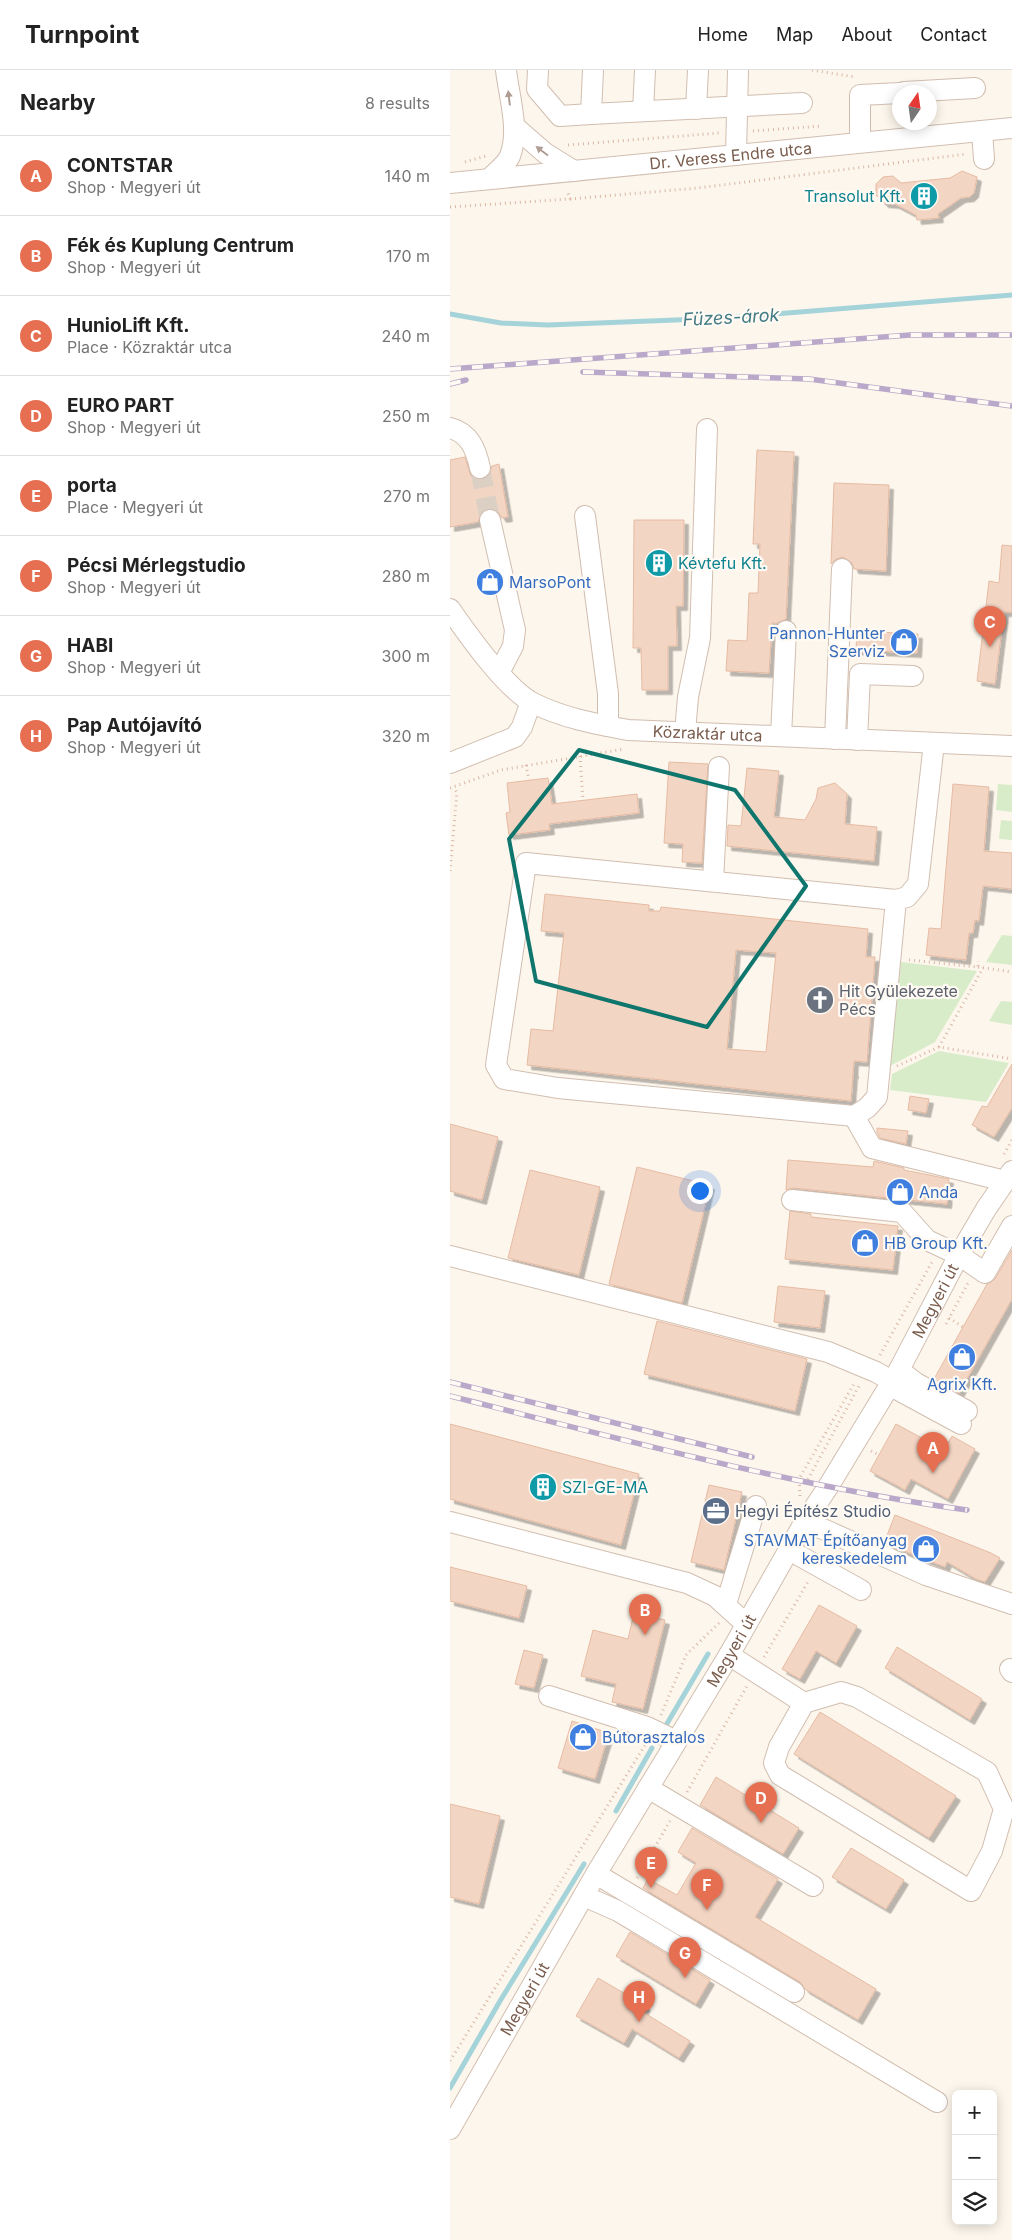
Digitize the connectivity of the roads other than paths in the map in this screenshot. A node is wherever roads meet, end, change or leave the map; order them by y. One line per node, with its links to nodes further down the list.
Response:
1 (506, 70): 15 (street, one-way to 1)
2 (538, 70): 14 (street)
3 (592, 70): 14 (street)
4 (645, 70): 13 (street)
5 (698, 70): 12 (street)
6 (738, 70): 11 (street)
7 (975, 88): 8 (street)
8 (937, 90)
9 (892, 93): 18 (street)
10 (802, 103): 11 (street)
11 (737, 106): 12 (street); 19 (street)
12 (696, 108): 13 (street)
13 (643, 111): 14 (street)
14 (591, 114)
15 (514, 126): 21 (street, one-way to 15); 22 (street)
16 (1012, 128): 17 (street, Dr. Veress Endre utca)
17 (982, 131): 18 (street, Dr. Veress Endre utca); 20 (street)
18 (860, 142): 19 (street, Dr. Veress Endre utca)
19 (736, 155): 21 (street, Dr. Veress Endre utca)
20 (984, 156)
21 (574, 171): 22 (street, Dr. Veress Endre utca)
22 (489, 179): 23 (street, Dr. Veress Endre utca)
23 (450, 183)
24 (450, 428): 26 (street)
25 (706, 429): 36 (street)
26 (480, 468)
27 (585, 516): 35 (street)
28 (490, 520): 32 (street)
29 (842, 569): 38 (street)
30 (450, 608): 32 (street, Közraktár utca)
31 (786, 631): 37 (street)
32 (499, 673): 34 (street, Közraktár utca)
33 (913, 676): 39 (street)
34 (532, 702): 35 (street, Közraktár utca); 42 (street)
35 (608, 726): 36 (street, Közraktár utca)
36 (685, 732): 37 (street, Közraktár utca)
37 (781, 736): 38 (street, Közraktár utca)
38 (835, 740): 39 (street, Közraktár utca)
39 (857, 740): 40 (street, Közraktár utca)
40 (934, 743): 41 (street, Közraktár utca); 45 (street)
41 (1012, 746)
42 (450, 763)
43 (719, 767): 44 (street)
44 (713, 881): 45 (street); 46 (street)
45 (896, 900): 46 (street)
46 (854, 1116): 47 (street)
47 (1006, 1170): 50 (street, Megyeri út)
48 (792, 1200): 50 (street)
49 (1012, 1226): 50 (street)
50 (959, 1254): 52 (street, Megyeri út)
51 (450, 1256): 52 (street)
52 (893, 1379): 53 (street); 56 (street, Megyeri út)
53 (964, 1417)
54 (756, 1506): 60 (street)
55 (450, 1522): 60 (street)
56 (804, 1522): 57 (street, Megyeri út); 59 (street)
57 (789, 1550): 58 (street); 61 (street, Megyeri út)
58 (860, 1590)
59 (1012, 1604)
60 (728, 1607): 61 (street)
61 (746, 1624): 62 (street, Megyeri út)
62 (729, 1655): 64 (street); 65 (street, Megyeri út)
63 (549, 1696): 65 (street)
64 (804, 1703): 64 (street)
65 (676, 1741): 66 (street, Megyeri út)
66 (648, 1788): 67 (street, Megyeri út); 68 (street)
67 (596, 1874): 69 (street, Megyeri út); 70 (street)
68 (813, 1886)
69 (584, 1896): 71 (street); 72 (street, Megyeri út)
70 (794, 1992)
71 (937, 2102)
72 (450, 2129)

